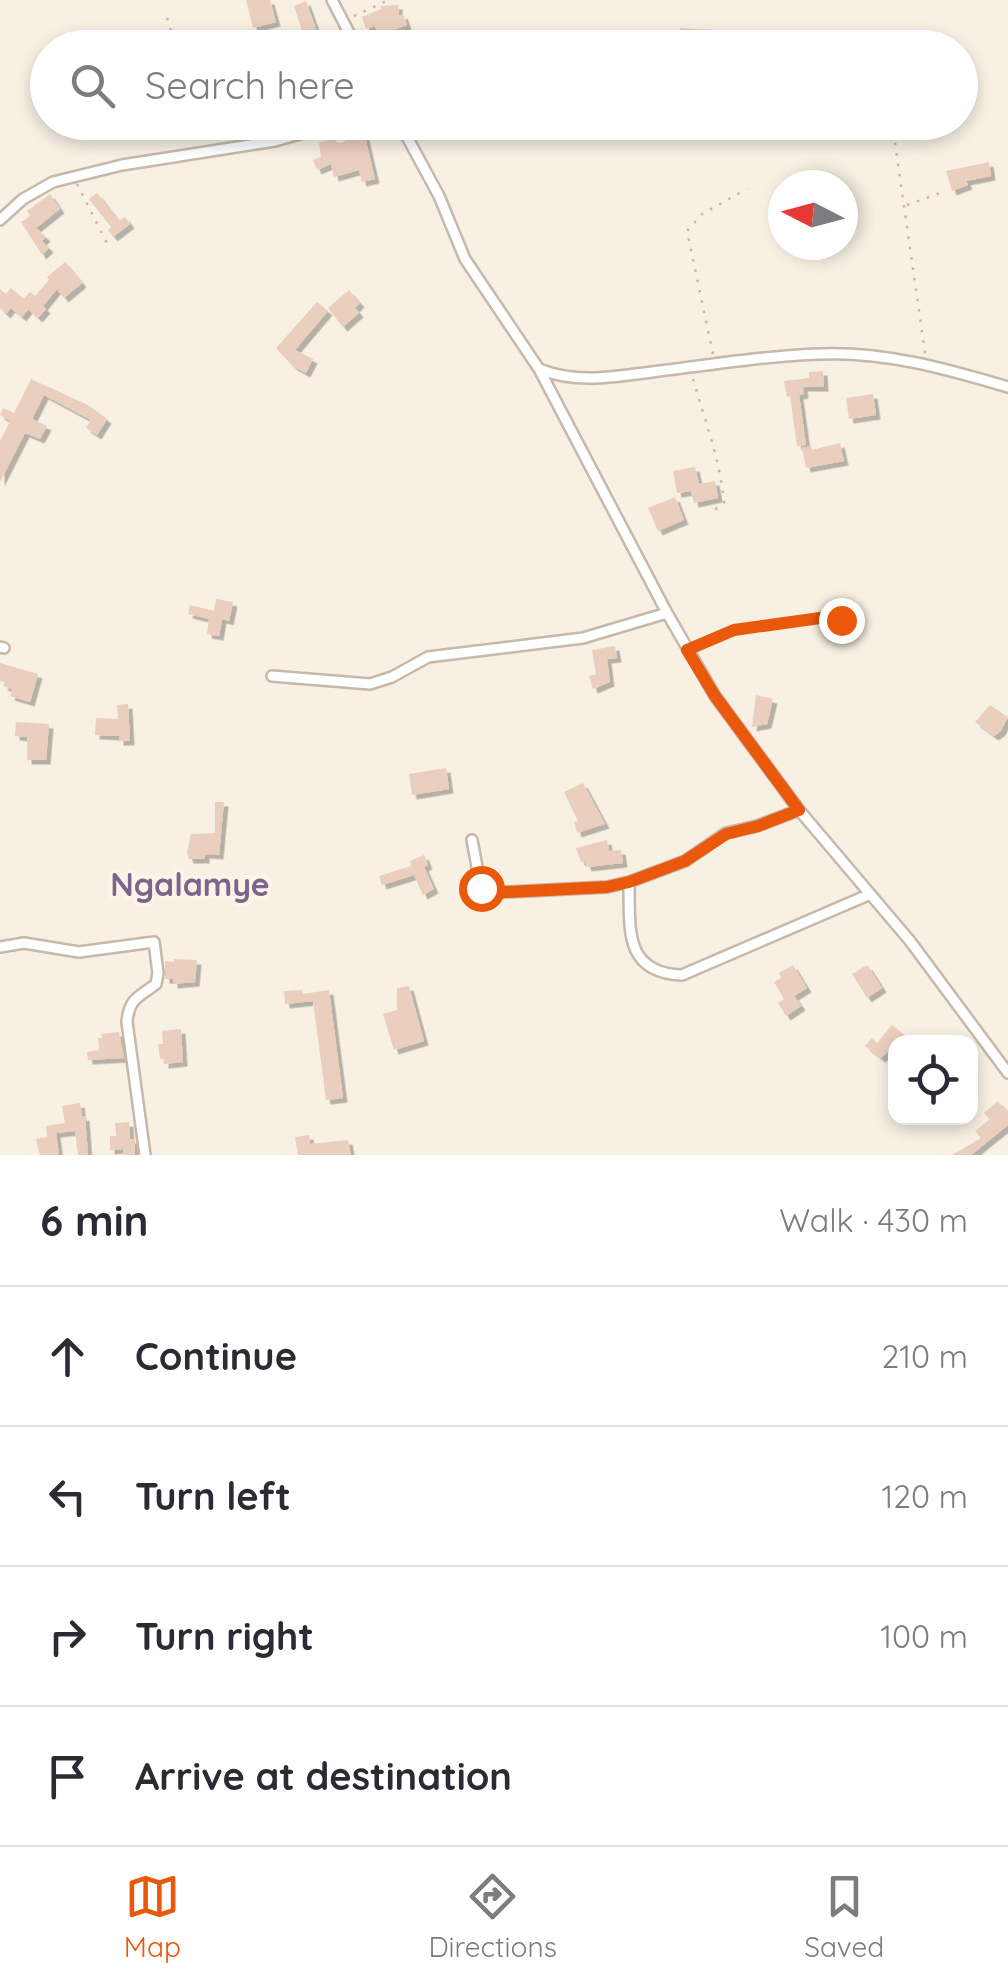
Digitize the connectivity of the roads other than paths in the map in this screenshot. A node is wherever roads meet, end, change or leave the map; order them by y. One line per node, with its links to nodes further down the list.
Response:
1 (332, 0): 2 (street)
2 (349, 30)
3 (276, 140): 5 (street)
4 (409, 140): 6 (street)
5 (0, 220)
6 (539, 369): 7 (street); 8 (street)
7 (1008, 386)
8 (667, 613): 9 (street); 10 (street)
9 (272, 676)
10 (799, 810): 12 (street); 13 (street)
11 (472, 840): 12 (street)
12 (629, 882): 13 (street)
13 (868, 894): 15 (street)
14 (0, 947): 16 (street)
15 (1008, 1073)
16 (145, 1155)

